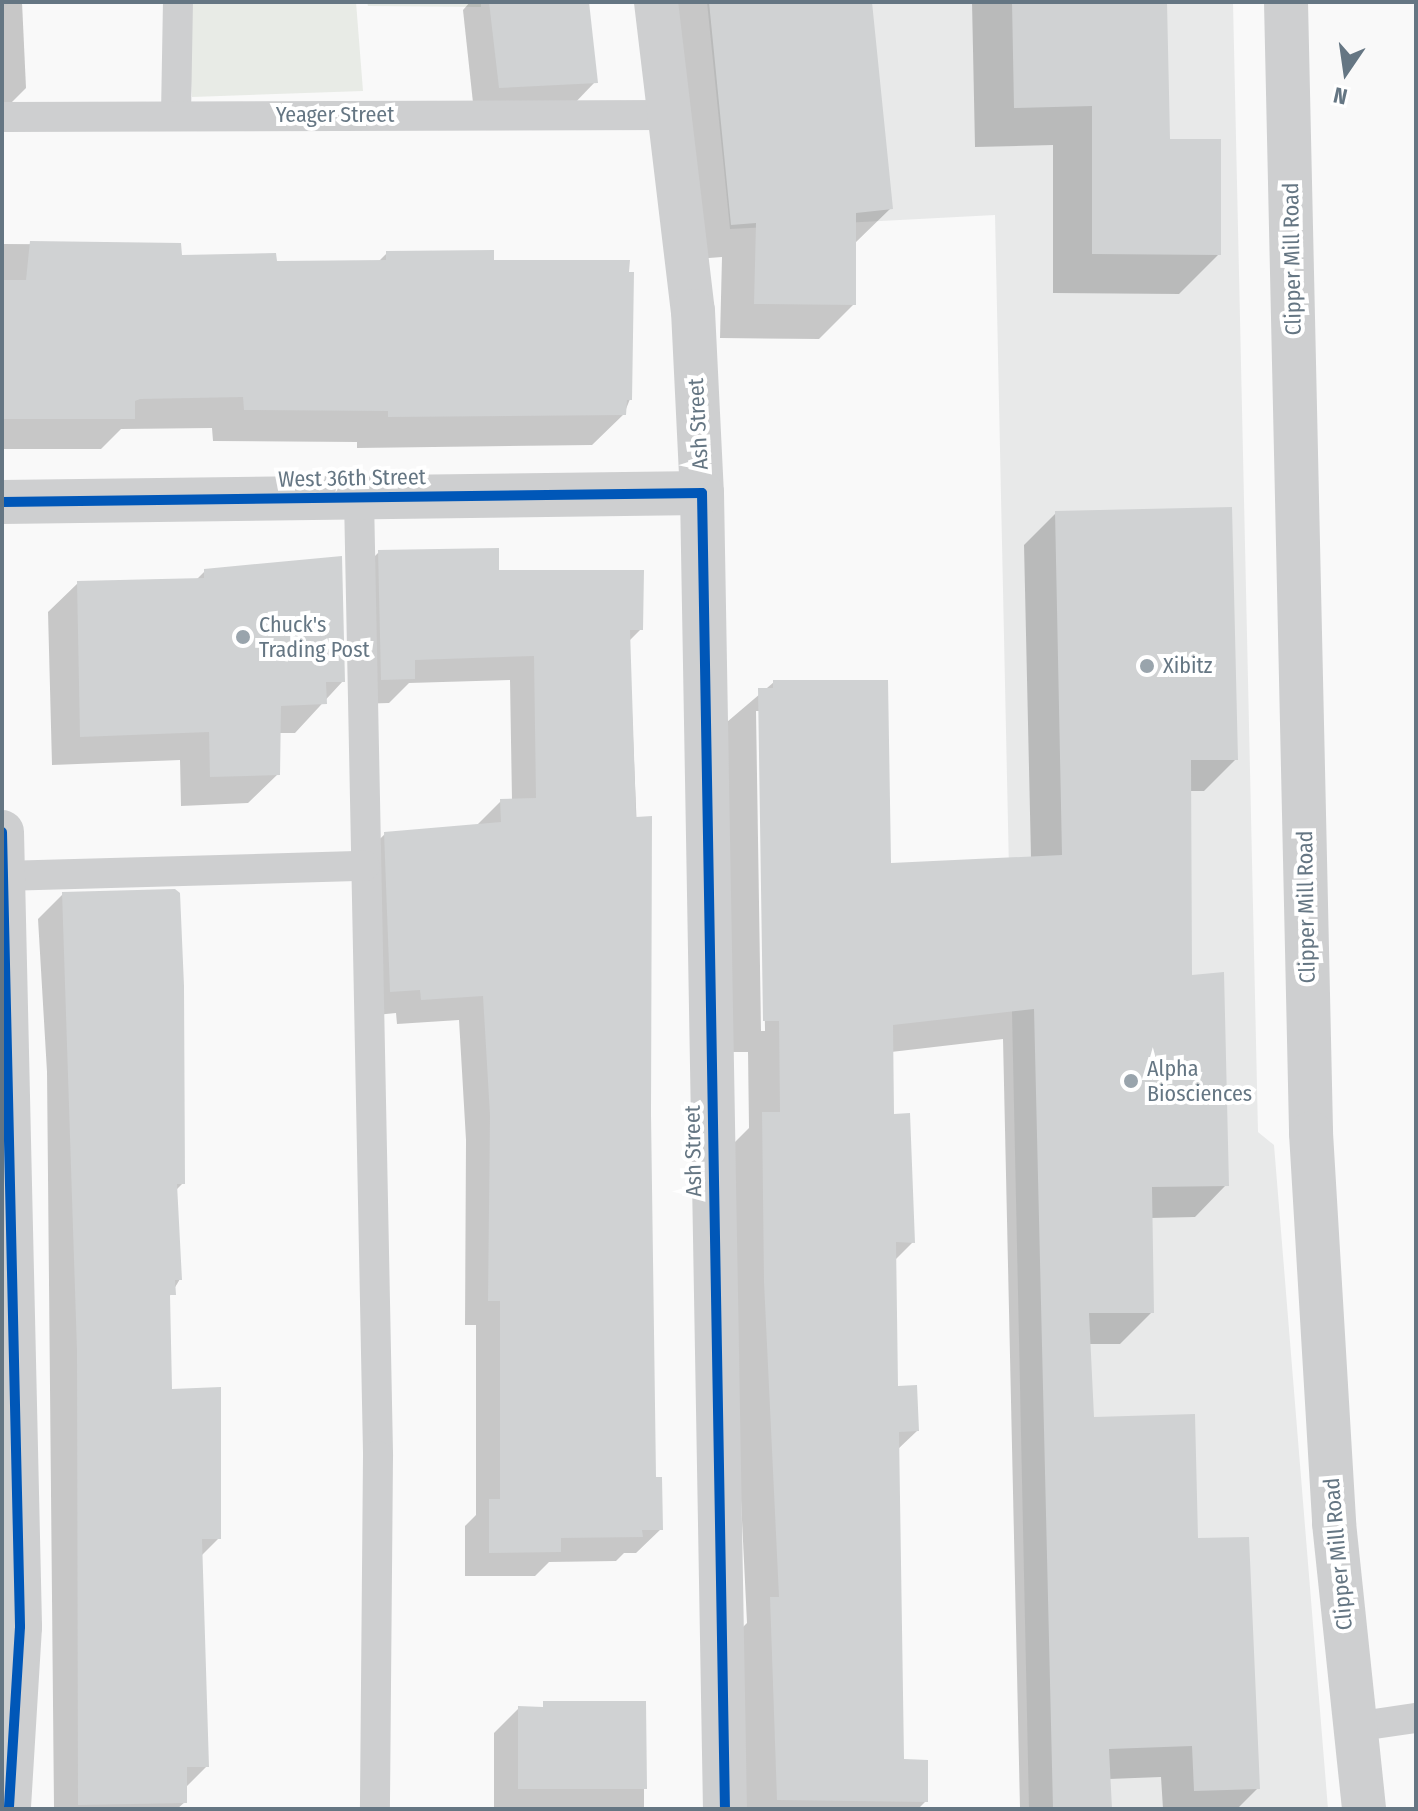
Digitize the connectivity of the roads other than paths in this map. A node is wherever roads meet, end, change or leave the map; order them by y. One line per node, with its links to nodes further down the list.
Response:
1 (178, 2): 4 (lane)
2 (656, 2): 5 (street, Ash Street)
3 (1286, 2): 15 (street, Clipper Mill Road)
4 (176, 115): 5 (lane, Yeager Street); 6 (lane, Yeager Street)
5 (667, 115): 7 (street, Ash Street)
6 (2, 117)
7 (702, 493): 8 (street, West 36th Street); 19 (street, Ash Street)
8 (359, 498): 9 (street, West 36th Street); 11 (lane)
9 (2, 502)
10 (2, 832): 12 (street)
11 (365, 866): 12 (lane); 18 (lane)
12 (2, 876): 13 (street)
13 (10, 1483): 16 (street)
14 (1416, 1718): 15 (lane)
15 (1354, 1727): 20 (street, Clipper Mill Road)
16 (7, 1745): 17 (street)
17 (9, 1809)
18 (375, 1809)
19 (725, 1809)
20 (1364, 1809)

